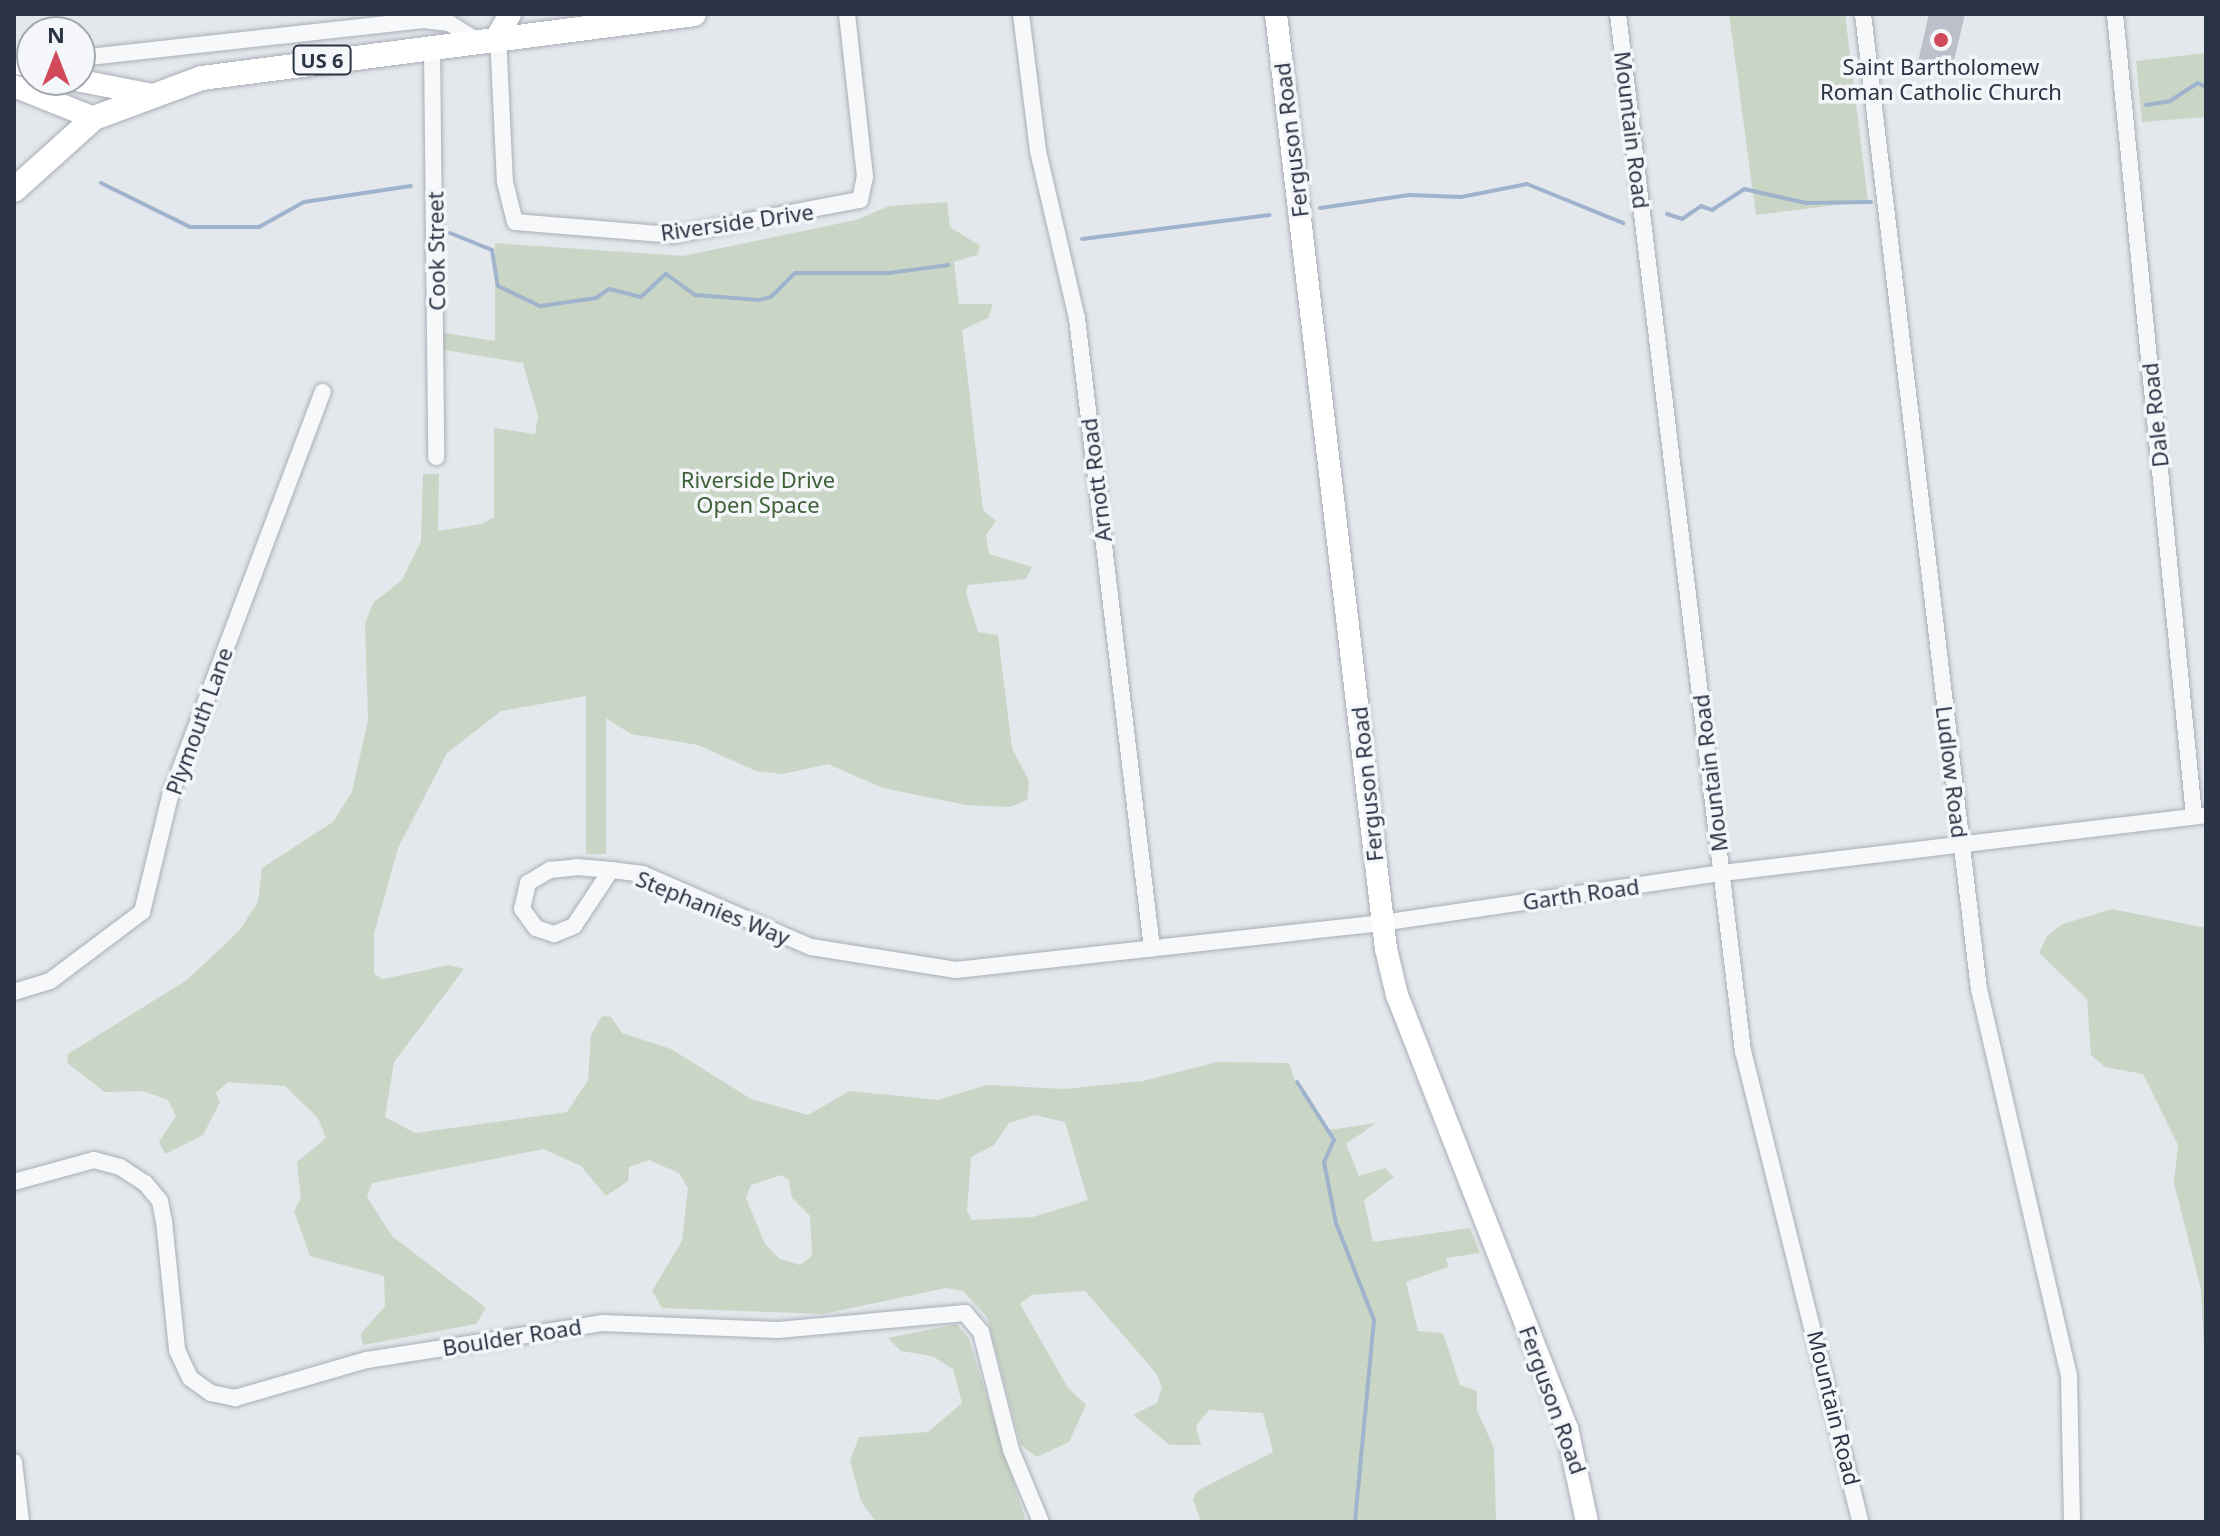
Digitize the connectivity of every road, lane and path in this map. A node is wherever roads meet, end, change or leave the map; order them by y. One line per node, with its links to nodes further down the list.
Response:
1 (694, 14): 8 (main road, US 6)
2 (847, 14): 8 (street, Riverside Drive)
3 (1021, 14): 23 (street, Arnott Road)
4 (1276, 14): 22 (street, Ferguson Road)
5 (1618, 14): 21 (street, Mountain Road)
6 (1863, 14): 19 (street, Ludlow Road)
7 (2115, 14): 18 (street, Dale Road)
8 (494, 29): 9 (main road, US 6); 10 (street)
9 (432, 46): 13 (main road, US 6); 17 (street, Cook Street)
10 (96, 56)
11 (96, 84): 13 (street)
12 (14, 86): 14 (street)
13 (148, 94): 14 (main road, US 6)
14 (94, 118): 15 (main road, US 6)
15 (14, 190)
16 (323, 392): 25 (street, Plymouth Lane)
17 (436, 457)
18 (2200, 816): 19 (street, Garth Road)
19 (1961, 845): 21 (street, Garth Road); 32 (street, Ludlow Road)
20 (611, 870): 20 (street, Stephanies Way); 24 (street, Stephanies Way)
21 (1722, 873): 22 (street, Garth Road); 31 (street, Mountain Road)
22 (1382, 923): 23 (street, Garth Road); 30 (street, Ferguson Road)
23 (1152, 949): 24 (street, Garth Road)
24 (956, 970)
25 (14, 992)
26 (14, 1182): 29 (street, Boulder Road)
27 (14, 1462): 28 (street)
28 (21, 1522)
29 (1041, 1522)
30 (1587, 1522)
31 (1860, 1522)
32 (2072, 1522)

